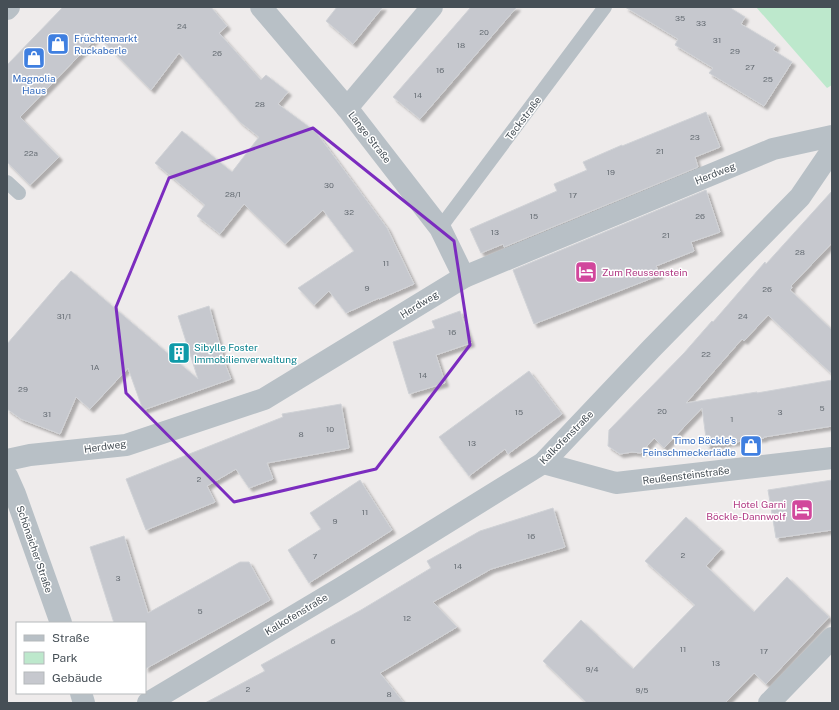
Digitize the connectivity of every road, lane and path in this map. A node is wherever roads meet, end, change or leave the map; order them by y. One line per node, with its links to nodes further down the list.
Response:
1 (261, 7): 4 (street, Lange Straße)
2 (432, 7): 4 (street)
3 (605, 7): 9 (lane, Teckstraße)
4 (347, 108): 9 (street, Lange Straße)
5 (832, 136): 10 (street, Herdweg)
6 (832, 150): 13 (street, Kalkofenstraße)
7 (7, 182): 8 (lane)
8 (20, 194)
9 (440, 228): 10 (street, Lange Straße)
10 (464, 277): 12 (street, Herdweg)
11 (832, 458): 13 (street, Reußensteinstraße)
12 (7, 460)
13 (543, 463): 17 (street, Kalkofenstraße)
14 (7, 476): 15 (street, Schönaicher Straße)
15 (61, 622)
16 (832, 638): 20 (street)
17 (196, 674): 18 (street, Kalkofenstraße); 19 (street, Kalkofenstraße)
18 (146, 690)
19 (148, 703)
20 (769, 703)

